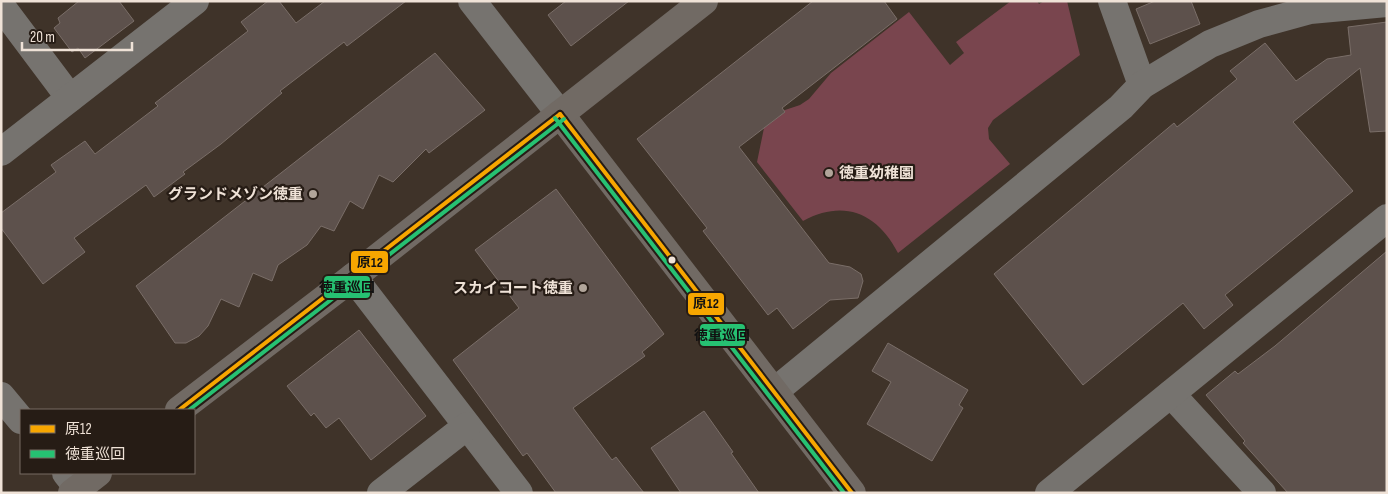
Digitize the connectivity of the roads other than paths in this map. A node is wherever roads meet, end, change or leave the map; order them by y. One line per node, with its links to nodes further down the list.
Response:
1 (195, 1): 8 (street)
2 (472, 1): 9 (street)
3 (704, 1): 9 (street)
4 (1112, 1): 7 (street)
5 (1387, 3): 7 (street)
6 (1, 6): 8 (street)
7 (1142, 85): 13 (street)
8 (70, 98): 10 (street)
9 (560, 114): 12 (street); 13 (street)
10 (1, 152)
11 (1387, 218): 14 (street)
12 (353, 278): 16 (street); 18 (street)
13 (775, 391): 21 (street)
14 (1171, 394): 22 (street); 23 (street)
15 (1, 396): 17 (street)
16 (181, 409)
17 (20, 419)
18 (467, 426): 19 (street); 20 (street)
19 (381, 493)
20 (519, 493)
21 (852, 493)
22 (1049, 493)
23 (1262, 493)

